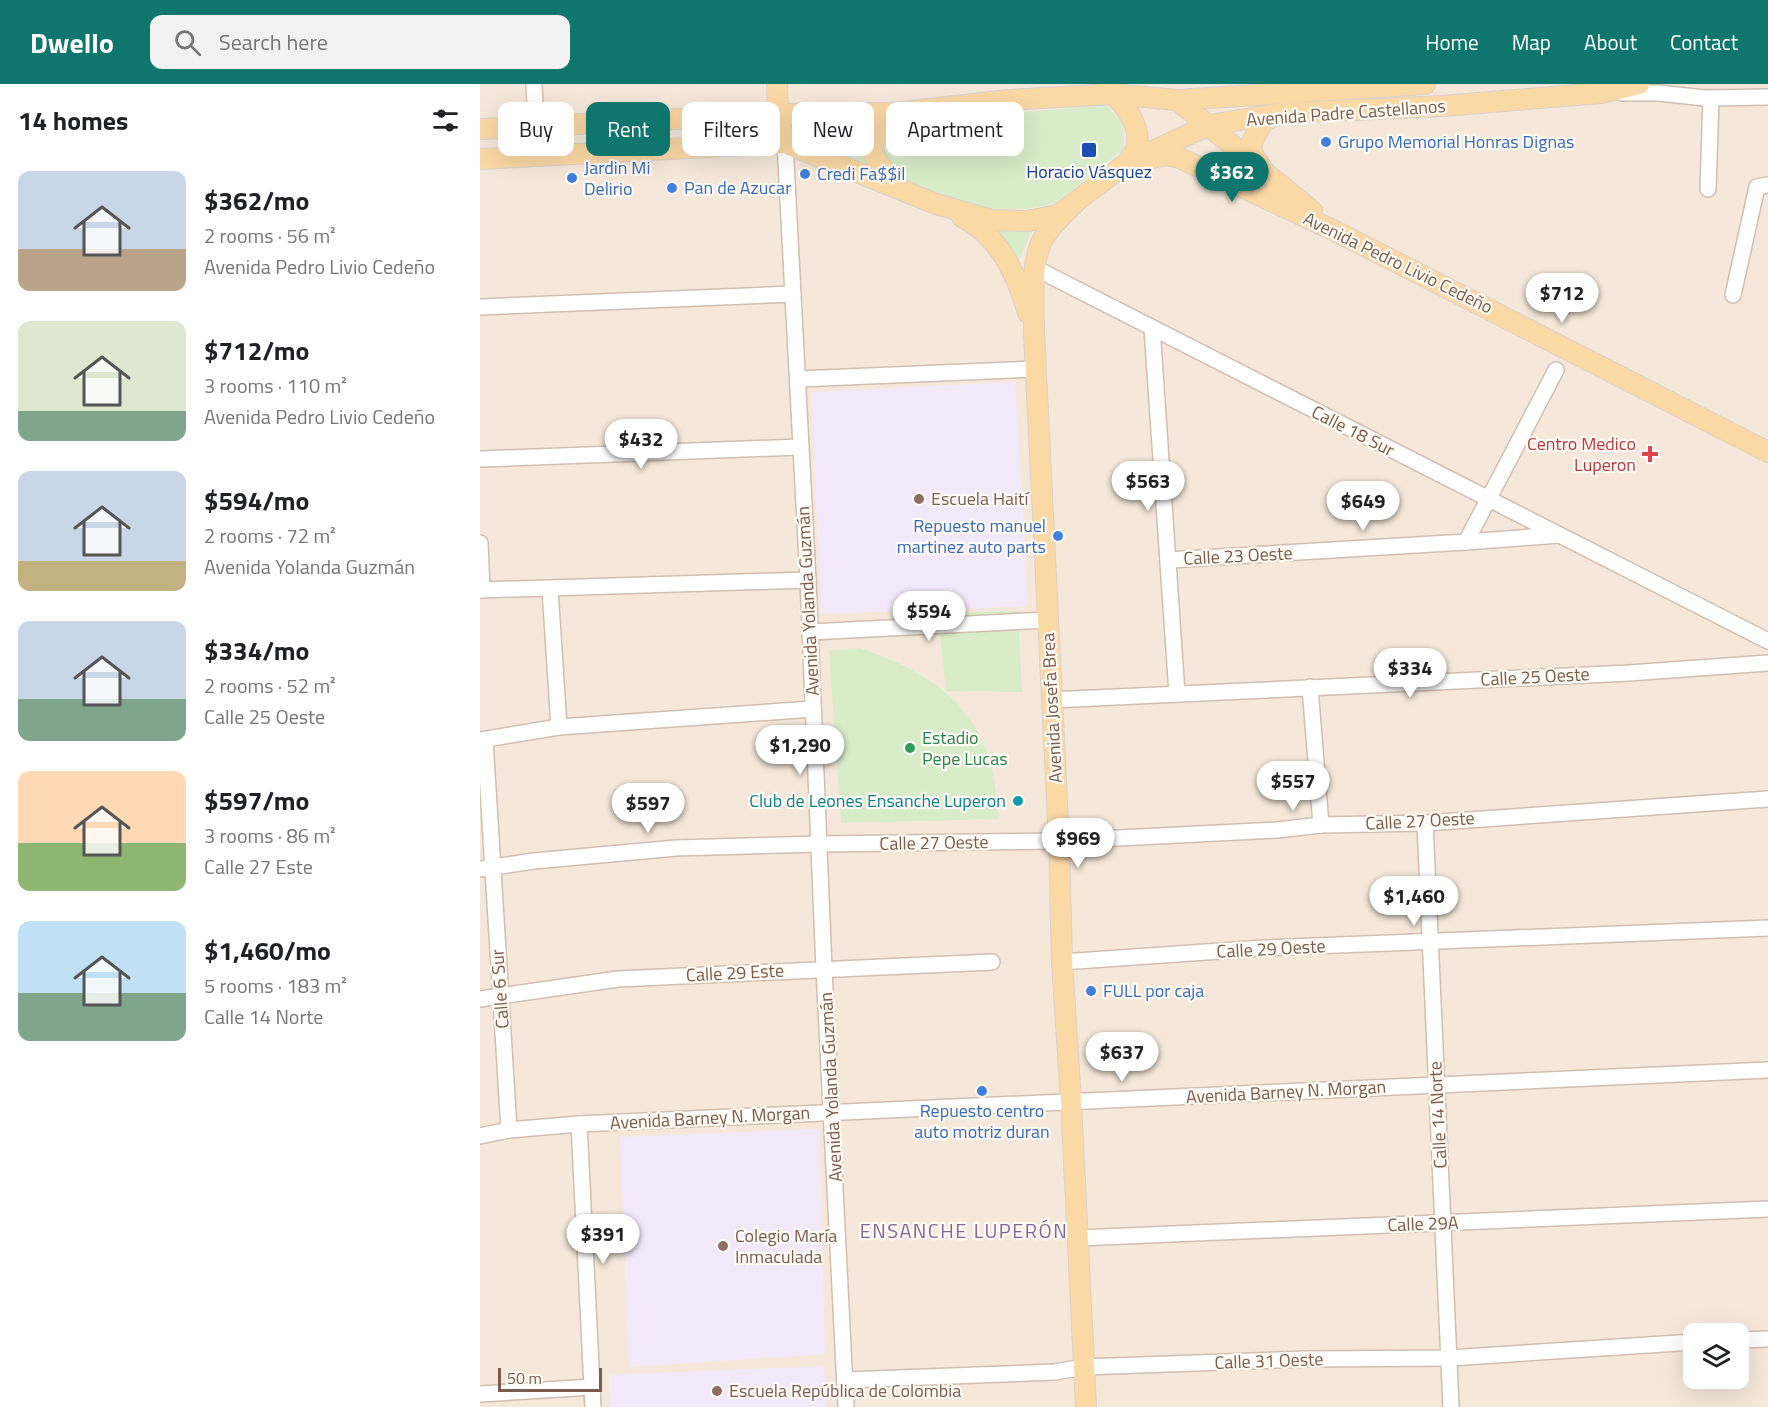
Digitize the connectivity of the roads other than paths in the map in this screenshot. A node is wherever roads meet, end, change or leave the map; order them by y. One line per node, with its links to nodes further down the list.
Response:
1 (534, 84): 11 (street)
2 (777, 84): 12 (main road, Avenida Yolanda Guzmán)
3 (1425, 84): 6 (main road, Avenida Padre Castellanos)
4 (1639, 84): 7 (main road, Avenida Padre Castellanos)
5 (1107, 89): 10 (main road, Avenida Padre Castellanos); 13 (main road, Avenida Padre Castellanos); 26 (main road)
6 (1251, 90): 10 (main road, Avenida Padre Castellanos)
7 (1601, 93): 9 (street); 15 (main road, Avenida Padre Castellanos)
8 (1768, 97): 9 (street)
9 (1711, 98): 29 (street)
10 (1177, 100): 21 (main road)
11 (535, 102)
12 (778, 102)
13 (991, 102)
14 (886, 113): 16 (main road, Avenida Padre Castellanos)
15 (1283, 113): 21 (main road, Avenida Padre Castellanos); 27 (main road)
16 (780, 114)
17 (682, 119): 19 (main road, Avenida Padre Castellanos)
18 (886, 123): 30 (main road)
19 (574, 124)
20 (780, 124): 24 (main road, Avenida Yolanda Guzmán)
21 (1209, 125): 26 (main road, Avenida Padre Castellanos); 27 (main road)
22 (498, 128): 23 (main road, Avenida Padre Castellanos)
23 (480, 129)
24 (784, 143): 25 (main road, Avenida Padre Castellanos); 30 (main road, Avenida Padre Castellanos); 35 (street, Avenida Yolanda Guzmán)
25 (480, 159)
26 (1127, 163): 31 (main road, Avenida Padre Castellanos); 33 (main road, Avenida Pedro Livio Cedeño)
27 (1264, 172): 33 (main road)
28 (1768, 185): 36 (street)
29 (1708, 189)
30 (905, 192): 32 (main road, Avenida Padre Castellanos)
31 (1076, 202): 32 (main road, Avenida Padre Castellanos); 34 (main road, Avenida Josefa Brea)
32 (936, 204): 39 (main road, Avenida Josefa Brea)
33 (1338, 232): 44 (main road, Avenida Pedro Livio Cedeño)
34 (1035, 268): 38 (street, Calle 18 Sur); 39 (main road, Avenida Josefa Brea)
35 (793, 294): 37 (street); 42 (street, Avenida Yolanda Guzmán)
36 (1733, 295)
37 (480, 307)
38 (1152, 328): 46 (street, Calle 18 Sur); 50 (street)
39 (1034, 333): 40 (main road, Avenida Josefa Brea)
40 (1036, 369): 42 (street); 54 (main road, Avenida Josefa Brea)
41 (1556, 370): 46 (street)
42 (798, 379): 43 (street, Avenida Yolanda Guzmán)
43 (800, 447): 45 (street); 51 (street, Avenida Yolanda Guzmán)
44 (1764, 448)
45 (480, 459)
46 (1488, 500): 47 (street, Calle 18 Sur); 48 (street)
47 (1559, 535): 48 (street, Calle 23 Oeste); 56 (street, Calle 18 Sur)
48 (1466, 542): 50 (street, Calle 23 Oeste)
49 (480, 543): 53 (street)
50 (1168, 560): 59 (street)
51 (808, 580): 52 (street); 55 (street, Avenida Yolanda Guzmán)
52 (550, 589): 53 (street); 62 (street)
53 (481, 590)
54 (1048, 620): 55 (street); 60 (main road, Avenida Josefa Brea)
55 (810, 632): 61 (street, Avenida Yolanda Guzmán)
56 (1768, 642)
57 (1768, 663): 58 (street, Calle 25 Oeste)
58 (1310, 687): 59 (street, Calle 25 Oeste); 66 (street)
59 (1177, 694): 60 (street, Calle 25 Oeste)
60 (1051, 700): 67 (main road, Avenida Josefa Brea)
61 (813, 709): 62 (street); 68 (street, Avenida Yolanda Guzmán)
62 (559, 727): 63 (street)
63 (482, 740): 69 (street, Calle 6 Sur)
64 (1768, 799): 65 (street, Calle 27 Oeste)
65 (1425, 822): 66 (street, Calle 27 Oeste); 71 (street, Calle 14 Norte)
66 (1321, 825): 67 (street, Calle 27 Oeste)
67 (1059, 841): 68 (street, Calle 27 Oeste); 73 (main road, Avenida Josefa Brea)
68 (819, 844): 69 (street, Calle 27 Oeste); 74 (street, Avenida Yolanda Guzmán)
69 (486, 868): 75 (street, Calle 6 Sur)
70 (1768, 928): 71 (street, Calle 29 Oeste)
71 (1430, 943): 73 (street, Calle 29 Oeste); 78 (street, Calle 14 Norte)
72 (992, 962): 74 (street, Calle 29 Este)
73 (1062, 962): 79 (main road, Avenida Josefa Brea)
74 (825, 969): 75 (street, Calle 29 Este); 80 (street, Avenida Yolanda Guzmán)
75 (500, 996): 76 (street, Calle 29 Este); 82 (street, Calle 6 Sur)
76 (480, 999)
77 (1768, 1070): 78 (street, Avenida Barney N. Morgan)
78 (1436, 1085): 79 (street, Avenida Barney N. Morgan); 85 (street, Calle 14 Norte)
79 (1071, 1101): 80 (street, Avenida Barney N. Morgan); 86 (main road, Avenida Josefa Brea)
80 (832, 1113): 81 (street, Avenida Barney N. Morgan); 92 (street, Avenida Yolanda Guzmán)
81 (579, 1124): 82 (street, Avenida Barney N. Morgan); 93 (street)
82 (509, 1130): 83 (street, Avenida Barney N. Morgan)
83 (480, 1136)
84 (1768, 1209): 85 (street, Calle 29A)
85 (1443, 1223): 86 (street, Calle 29A); 90 (street, Calle 14 Norte)
86 (1078, 1238): 91 (main road, Avenida Josefa Brea)
87 (1768, 1339): 88 (street)
88 (1749, 1340)
89 (1683, 1343): 90 (street, Calle 31 Oeste)
90 (1449, 1358): 91 (street, Calle 31 Oeste); 98 (street, Calle 14 Norte)
91 (1084, 1367): 92 (street, Calle 31 Oeste); 97 (main road, Avenida Josefa Brea)
92 (845, 1380): 96 (street, Avenida Yolanda Guzmán)
93 (592, 1388): 94 (street); 95 (street)
94 (480, 1394)
95 (593, 1407)
96 (846, 1407)
97 (1086, 1407)
98 (1451, 1407)

